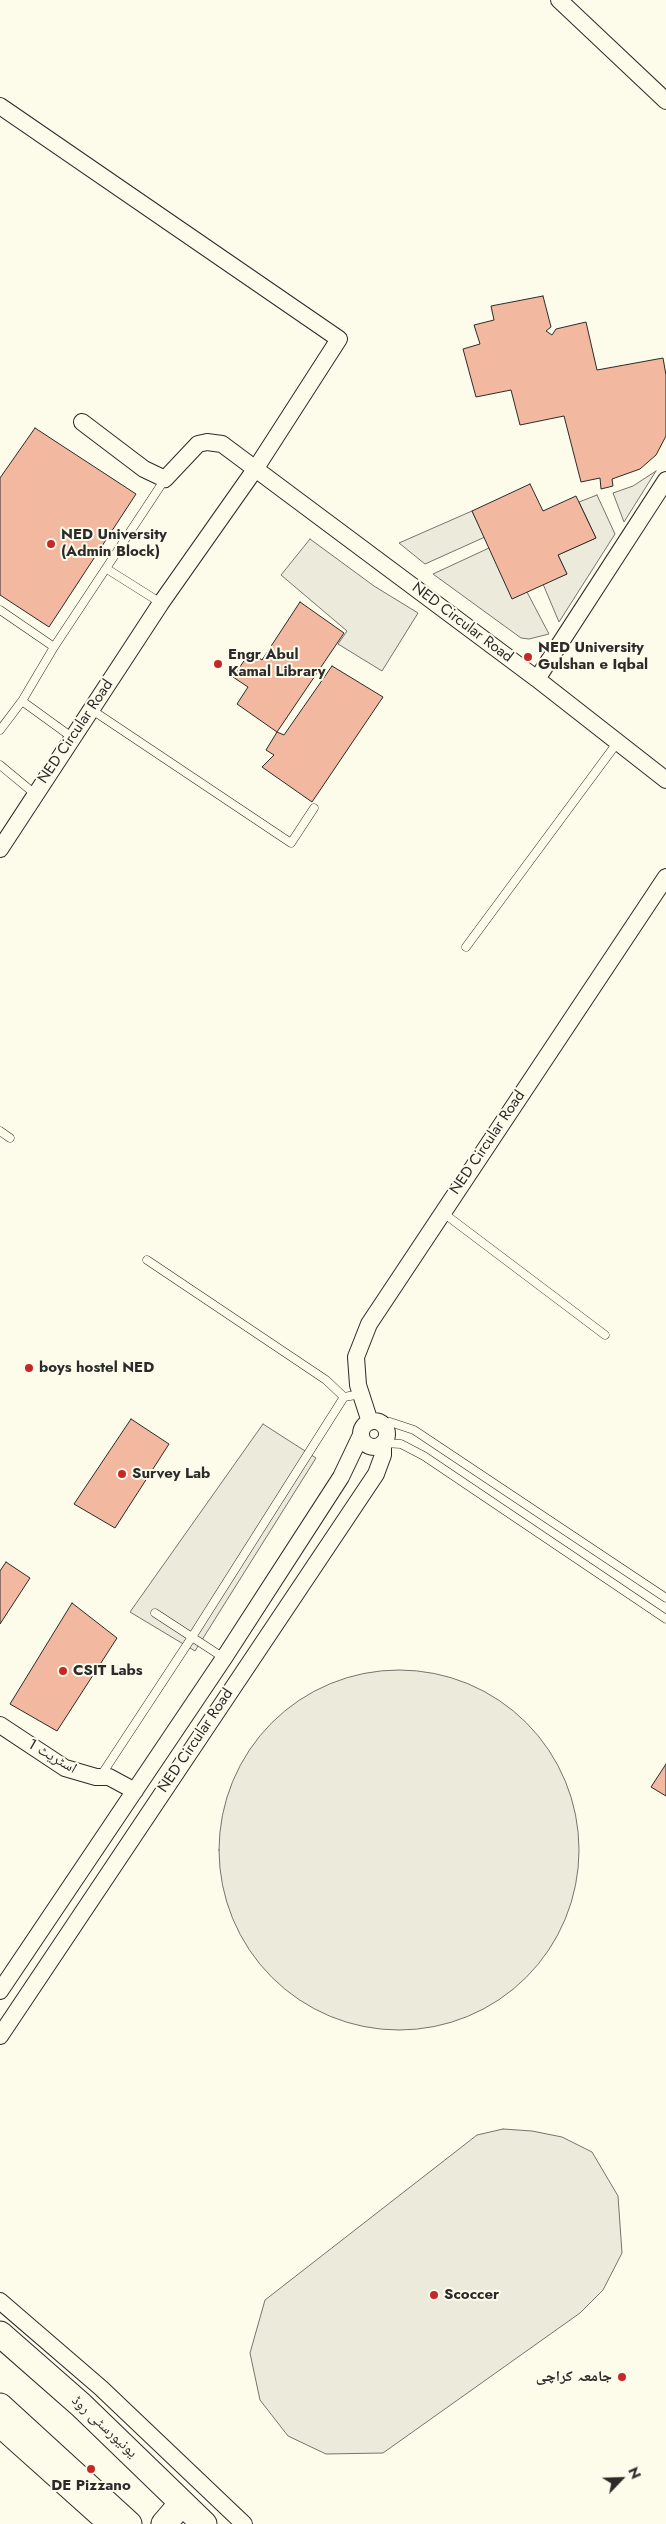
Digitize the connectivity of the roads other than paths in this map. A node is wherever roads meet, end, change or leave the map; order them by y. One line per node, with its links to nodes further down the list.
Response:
1 (559, 0): 2 (street)
2 (666, 101)
3 (0, 106): 5 (street)
4 (82, 422): 6 (street)
5 (256, 468): 6 (street, NED Circular Road); 9 (street, NED Circular Road); 12 (street, NED Circular Road)
6 (165, 479): 8 (lane)
7 (666, 480): 12 (street)
8 (107, 569): 9 (lane); 11 (lane)
9 (161, 603): 14 (street, NED Circular Road)
10 (0, 610): 11 (lane)
11 (54, 647): 13 (lane)
12 (537, 679): 17 (street, NED Circular Road)
13 (22, 701): 15 (lane); 16 (lane)
14 (92, 710): 16 (street, NED Circular Road); 21 (lane)
15 (0, 730)
16 (73, 738): 20 (street, NED Circular Road)
17 (616, 743): 19 (street, NED Circular Road); 24 (lane)
18 (0, 765): 20 (lane)
19 (666, 780)
20 (35, 794): 22 (street, NED Circular Road)
21 (314, 808)
22 (0, 849)
23 (666, 877): 27 (street, NED Circular Road)
24 (466, 947)
25 (0, 1131): 26 (lane)
26 (10, 1138)
27 (442, 1212): 29 (lane); 30 (street, NED Circular Road)
28 (147, 1260): 31 (lane)
29 (605, 1335)
30 (361, 1394): 31 (lane); 32 (street, NED Circular Road)
31 (344, 1397): 37 (lane)
32 (370, 1427): 33 (street, NED Circular Road); 33 (street); 34 (lane); 38 (street, NED Circular Road)
33 (383, 1443): 36 (lane); 43 (street, NED Circular Road)
34 (666, 1598)
35 (155, 1613): 37 (lane)
36 (666, 1619)
37 (192, 1637): 38 (lane); 40 (lane)
38 (224, 1658): 41 (street, NED Circular Road)
39 (0, 1725): 40 (street, اسٹریٹ 1)
40 (100, 1777): 41 (street, اسٹریٹ 1)
41 (135, 1791): 42 (street, NED Circular Road)
42 (0, 1991)
43 (0, 2036)
44 (0, 2301): 53 (street)
45 (0, 2334): 48 (main road, یونیورسٹی روڈ)
46 (0, 2406): 50 (main road)
47 (0, 2430): 49 (street)
48 (182, 2503): 51 (main road); 52 (main road, یونیورسٹی روڈ)
49 (105, 2524)
50 (129, 2524)
51 (164, 2524)
52 (204, 2524)
53 (244, 2524)

